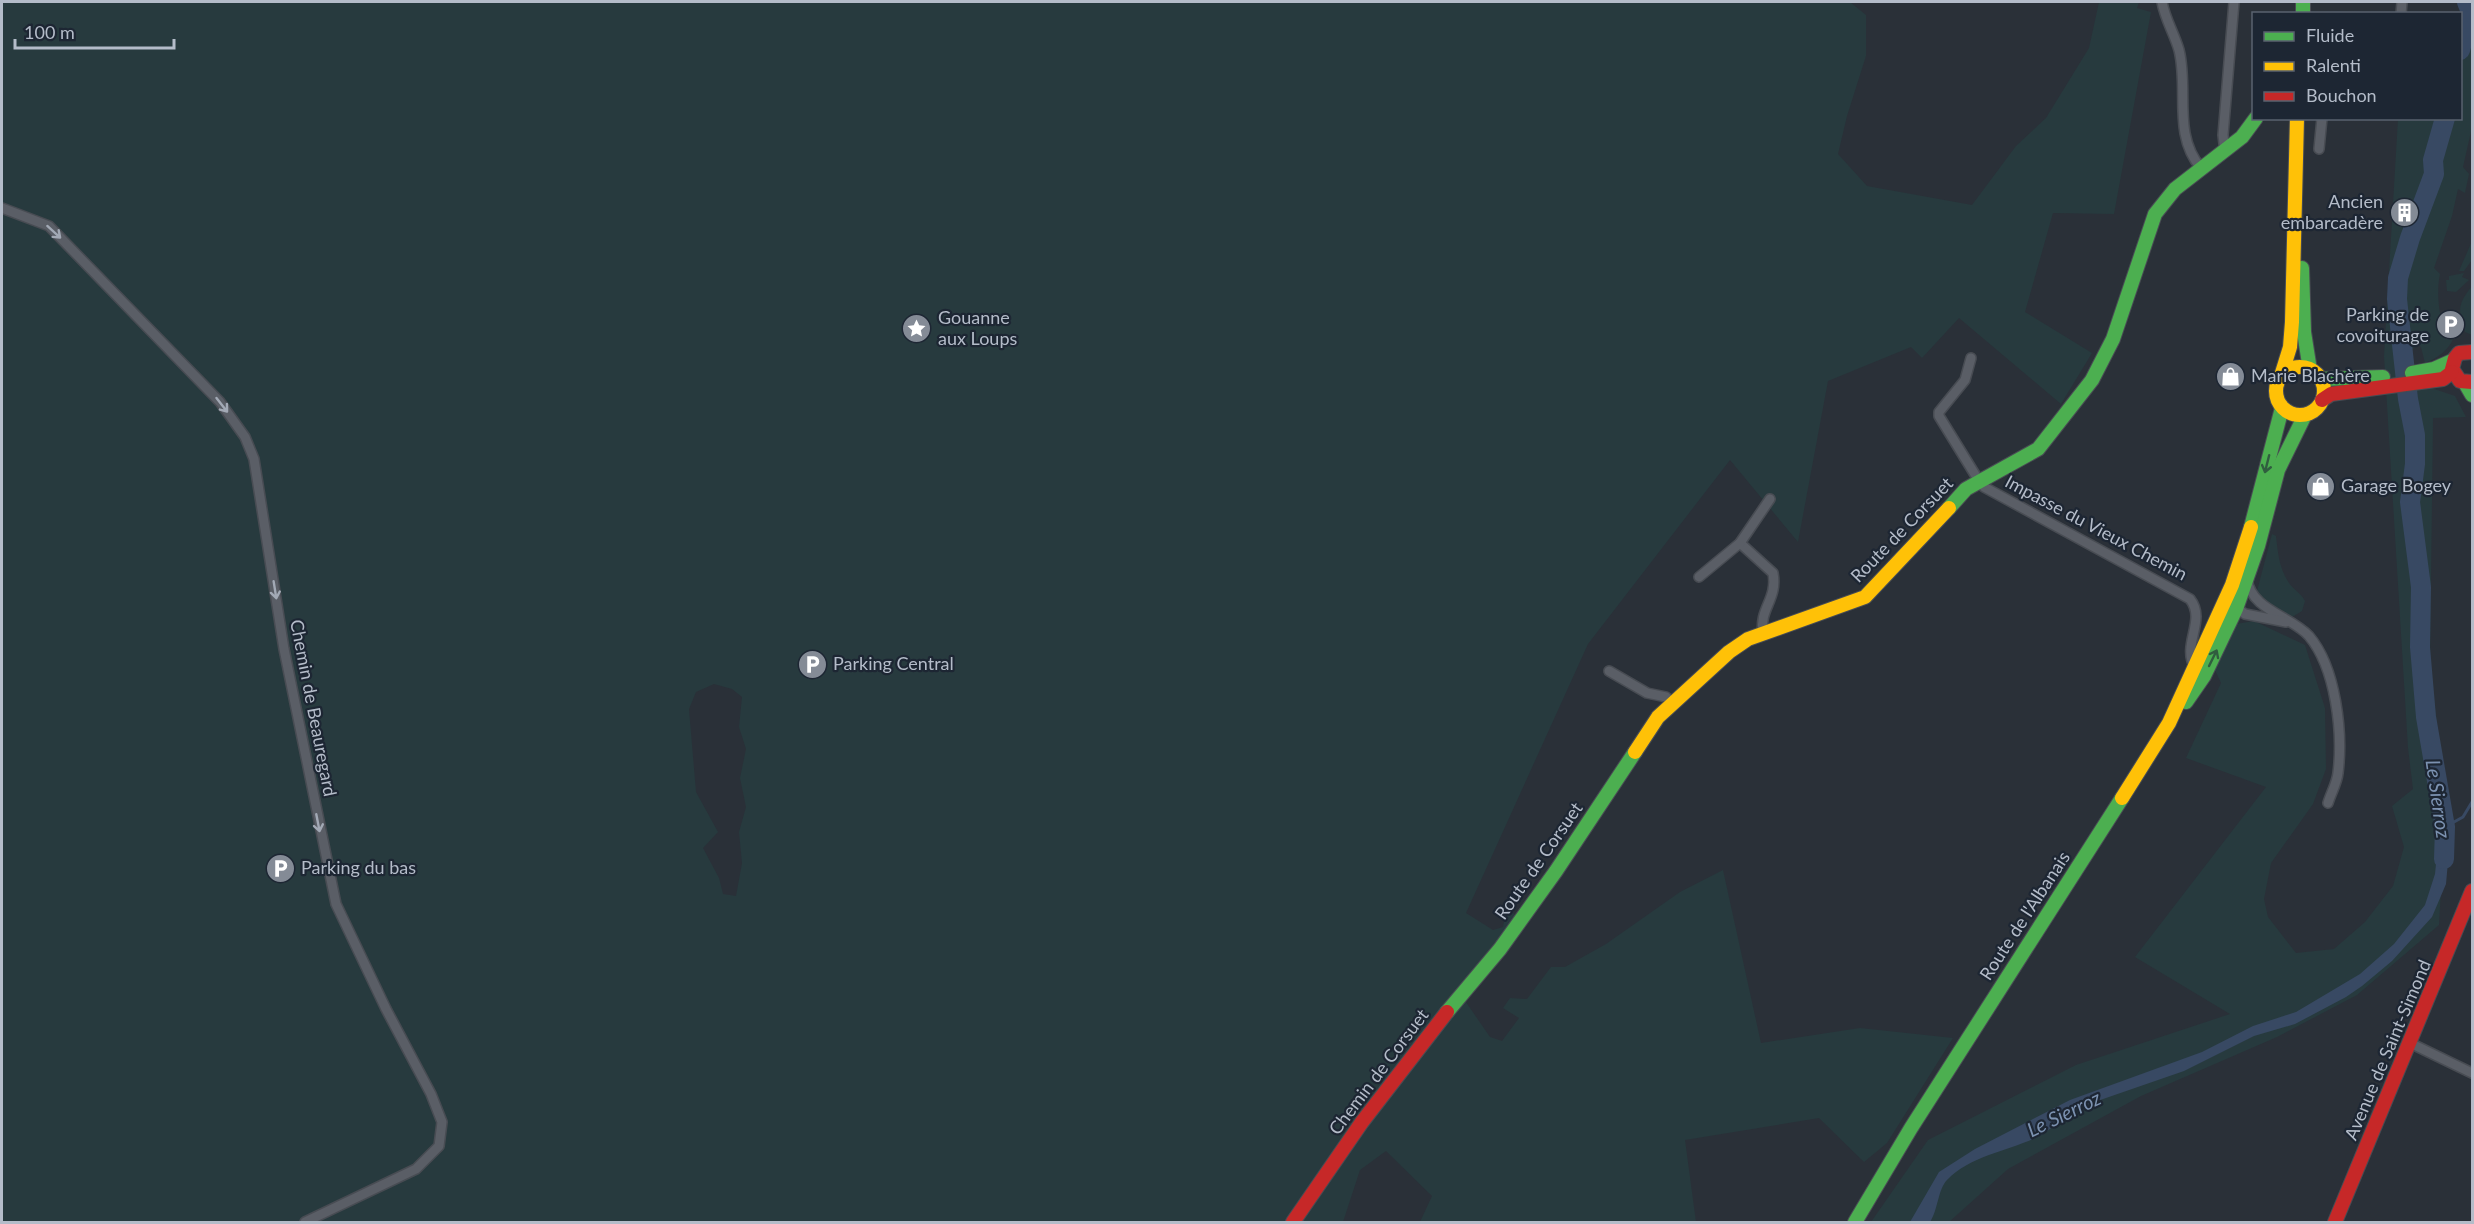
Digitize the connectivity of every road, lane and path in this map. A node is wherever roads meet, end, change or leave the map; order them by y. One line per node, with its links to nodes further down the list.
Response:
1 (2162, 2): 9 (street)
2 (2234, 2): 8 (street)
3 (2255, 120): 8 (main road, Route de Corsuet)
4 (2297, 120): 15 (main road)
5 (2305, 120): 14 (main road)
6 (2322, 120): 7 (street)
7 (2319, 150)
8 (2225, 152): 9 (main road, Route de Corsuet)
9 (2202, 168): 23 (main road, Route de Corsuet)
10 (2, 208): 42 (street, Chemin de Beauregard, one-way to 42)
11 (2472, 352): 13 (main road)
12 (1971, 358): 23 (street)
13 (2452, 367): 17 (main road); 18 (main road)
14 (2310, 370): 15 (main road); 16 (main road)
15 (2282, 376): 21 (main road)
16 (2320, 379): 18 (main road); 20 (main road)
17 (2469, 382): 19 (main road)
18 (2375, 383): 20 (main road)
19 (2472, 395)
20 (2322, 400): 22 (main road)
21 (2282, 408): 22 (main road); 25 (main road, Route de l'Albanais, one-way to 25)
22 (2305, 415): 28 (main road, Route de l'Albanais)
23 (1982, 484): 31 (main road, Route de Corsuet); 32 (street, Impasse du Vieux Chemin)
24 (1770, 499): 26 (street)
25 (2250, 531): 29 (street); 32 (main road, Route de l'Albanais)
26 (1740, 543): 27 (street); 31 (street)
27 (1699, 577)
28 (2247, 577): 29 (main road, Route de l'Albanais); 30 (street)
29 (2236, 609): 30 (street); 35 (main road, Route de l'Albanais, one-way to 29)
30 (2292, 622): 36 (street)
31 (1763, 632): 34 (main road, Route de Corsuet)
32 (2195, 669): 35 (main road, Route de l'Albanais)
33 (1609, 670): 34 (street)
34 (1672, 702): 38 (main road, Route de Corsuet)
35 (2169, 723): 41 (main road, Route de l'Albanais)
36 (2328, 803)
37 (2472, 891): 39 (main road, Avenue de Saint-Simond)
38 (1500, 949): 43 (main road, Chemin de Corsuet)
39 (2410, 1043): 40 (street); 46 (main road, Avenue de Saint-Simond)
40 (2472, 1073)
41 (1911, 1128): 44 (main road); 45 (main road)
42 (305, 1222)
43 (1293, 1222)
44 (1846, 1222)
45 (1855, 1222)
46 (2335, 1222)

